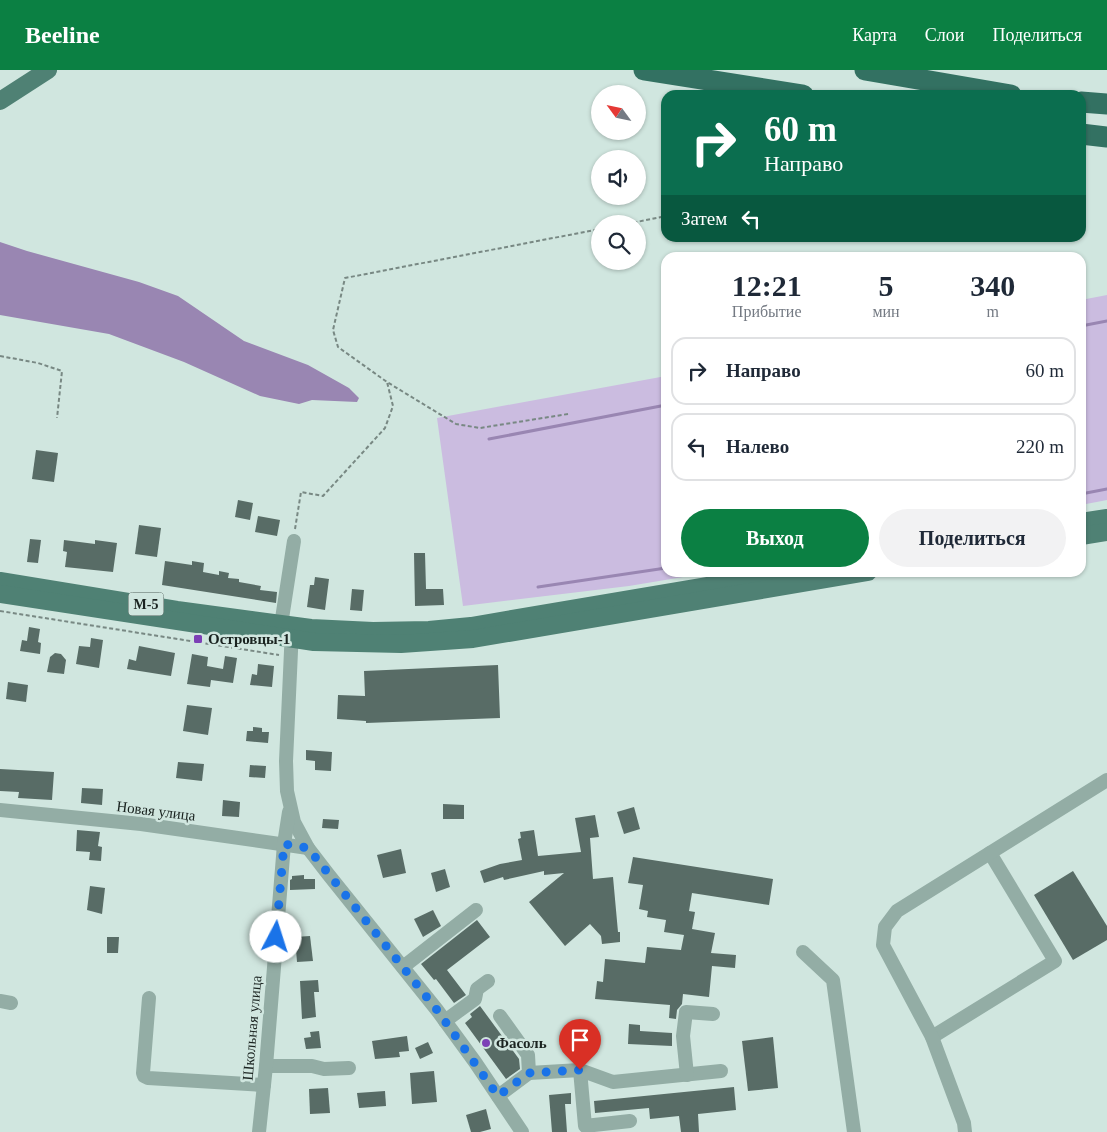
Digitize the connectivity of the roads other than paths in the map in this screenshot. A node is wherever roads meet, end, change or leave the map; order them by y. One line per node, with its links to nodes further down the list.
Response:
1 (48, 70): 6 (main road)
2 (644, 70): 4 (highway)
3 (865, 70): 5 (highway)
4 (771, 90)
5 (982, 90)
6 (0, 101)
7 (1086, 102): 8 (highway)
8 (1107, 104)
9 (1086, 135): 10 (highway)
10 (1107, 137)
11 (1107, 518): 12 (main road)
12 (1086, 521)
13 (1107, 532): 14 (main road)
14 (1086, 535)
15 (294, 541): 20 (street)
16 (760, 577): 20 (main road)
17 (839, 577): 20 (main road)
18 (0, 581): 20 (main road, М-5)
19 (0, 594): 20 (main road, М-5)
20 (288, 630): 22 (street)
21 (1107, 780): 26 (street)
22 (290, 808): 24 (street, Школьная улица); 25 (street)
23 (0, 810): 24 (street, Новая улица)
24 (284, 844): 25 (street, Новая улица); 36 (street, Школьная улица)
25 (308, 848): 29 (street)
26 (990, 853): 35 (street); 35 (street)
27 (476, 910): 29 (street)
28 (803, 952): 47 (street)
29 (402, 967): 34 (street)
30 (488, 981): 34 (street)
31 (149, 998): 42 (street)
32 (713, 1014): 41 (street)
33 (500, 1016): 40 (street)
34 (445, 1021): 43 (street)
35 (932, 1037): 48 (street)
36 (266, 1066): 37 (street); 42 (street, Школьная улица)
37 (349, 1068)
38 (580, 1070): 40 (street); 41 (street); 44 (street)
39 (721, 1071): 41 (street)
40 (529, 1073): 43 (street)
41 (687, 1075)
42 (264, 1085): 45 (street, Школьная улица)
43 (498, 1096): 46 (street)
44 (630, 1121)
45 (258, 1132)
46 (522, 1132)
47 (854, 1132)
48 (965, 1132)

